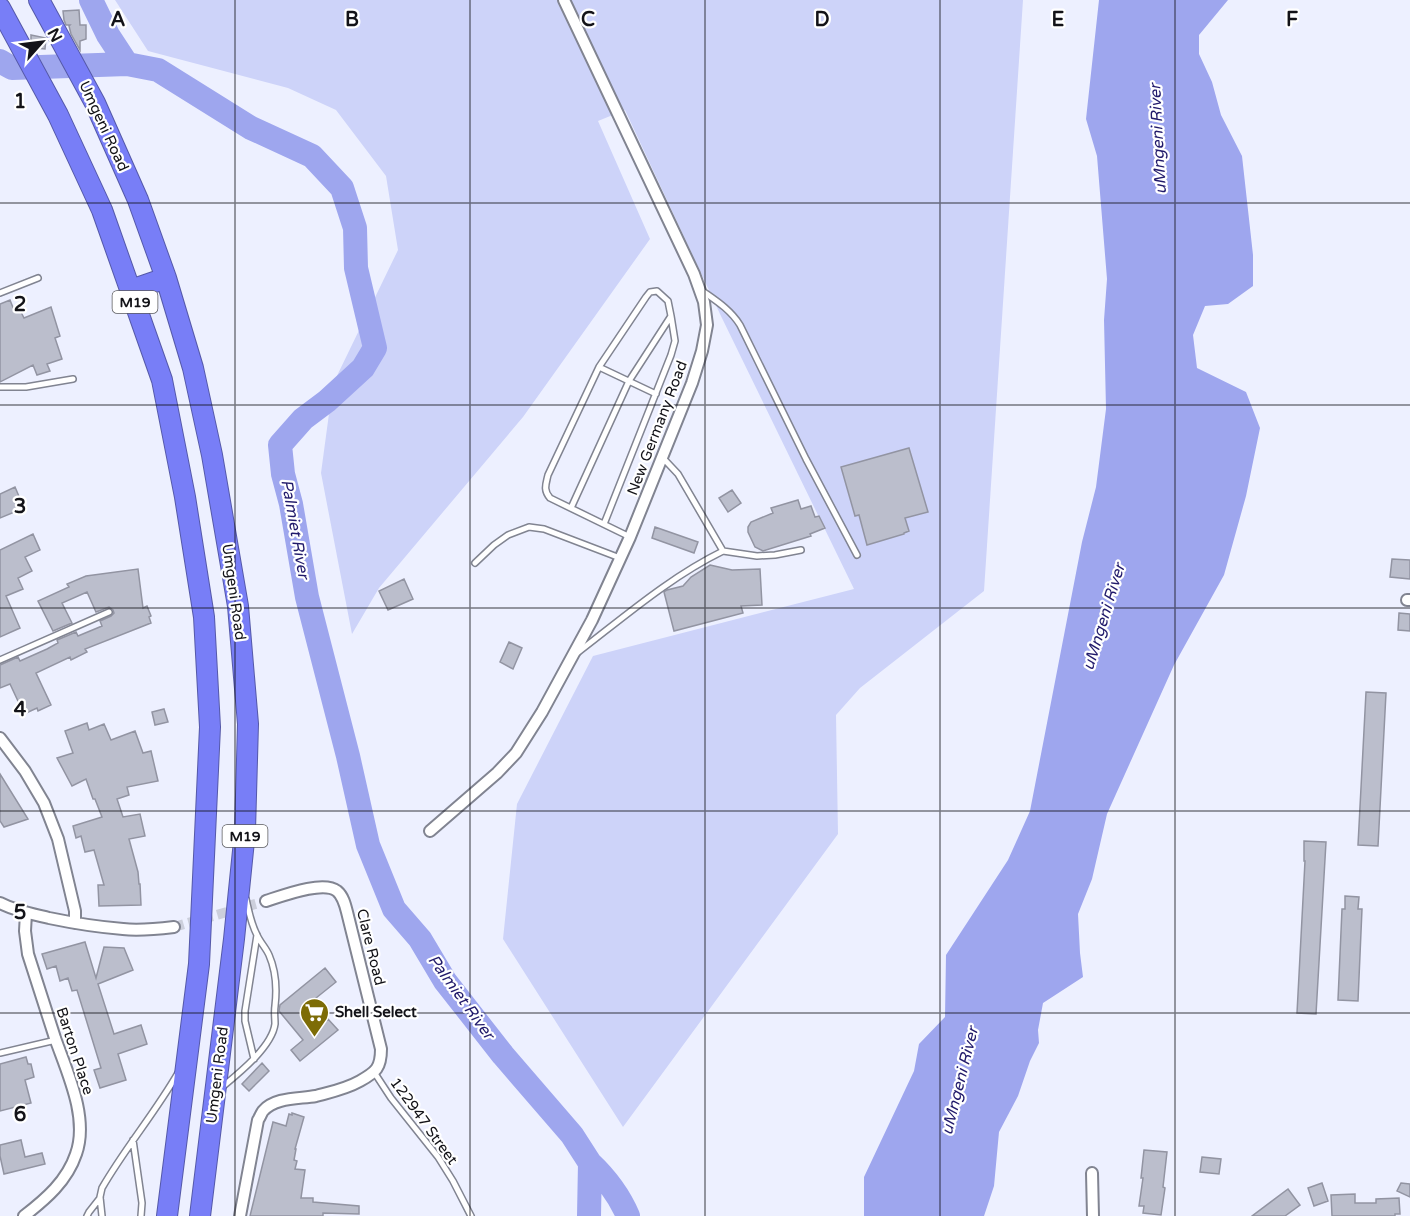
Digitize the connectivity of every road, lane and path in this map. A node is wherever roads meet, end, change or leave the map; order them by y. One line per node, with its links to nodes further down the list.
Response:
1 (564, 0): 6 (street, New Germany Road)
2 (40, 2): 5 (highway, Umgeni Road / M19)
3 (0, 8): 7 (highway, M19)
4 (38, 278): 8 (lane)
5 (166, 278): 7 (highway); 29 (highway, Umgeni Road / M19)
6 (699, 289): 15 (street, New Germany Road); 21 (lane)
7 (131, 290): 38 (highway, M19)
8 (0, 293)
9 (671, 316): 10 (lane); 12 (lane); 14 (lane)
10 (599, 367): 12 (lane); 16 (lane)
11 (73, 379): 13 (lane)
12 (629, 381): 14 (lane); 16 (lane)
13 (0, 387)
14 (656, 393): 17 (lane)
15 (662, 457): 18 (street, New Germany Road); 20 (lane)
16 (571, 508): 17 (lane)
17 (604, 524): 18 (lane)
18 (630, 537): 22 (street, New Germany Road)
19 (801, 550): 20 (lane)
20 (723, 551): 25 (lane)
21 (857, 555)
22 (621, 559): 23 (lane); 25 (street, New Germany Road)
23 (475, 563)
24 (109, 612): 26 (lane)
25 (572, 657): 28 (street, New Germany Road)
26 (0, 660)
27 (0, 738): 33 (street)
28 (430, 831)
29 (241, 879): 35 (lane); 41 (highway, Umgeni Road / M19)
30 (266, 901): 40 (street, Clare Road)
31 (3, 907): 32 (street)
32 (26, 913): 33 (street); 36 (street, Barton Place)
33 (75, 923): 34 (street)
34 (174, 927)
35 (256, 934): 39 (lane); 39 (lane)
36 (56, 1040): 37 (lane); 45 (street, Barton Place)
37 (0, 1053)
38 (187, 1056): 42 (lane); 49 (highway, M19)
39 (254, 1059): 41 (lane)
40 (374, 1072): 51 (street); 52 (lane, 122947 Street)
41 (215, 1092): 50 (highway, Umgeni Road / M19)
42 (133, 1140): 44 (lane); 48 (lane)
43 (1092, 1173): 53 (street)
44 (100, 1197): 46 (lane); 47 (lane)
45 (24, 1216)
46 (87, 1216)
47 (102, 1216)
48 (141, 1216)
49 (167, 1216)
50 (200, 1216)
51 (240, 1216)
52 (471, 1216)
53 (1094, 1216)

